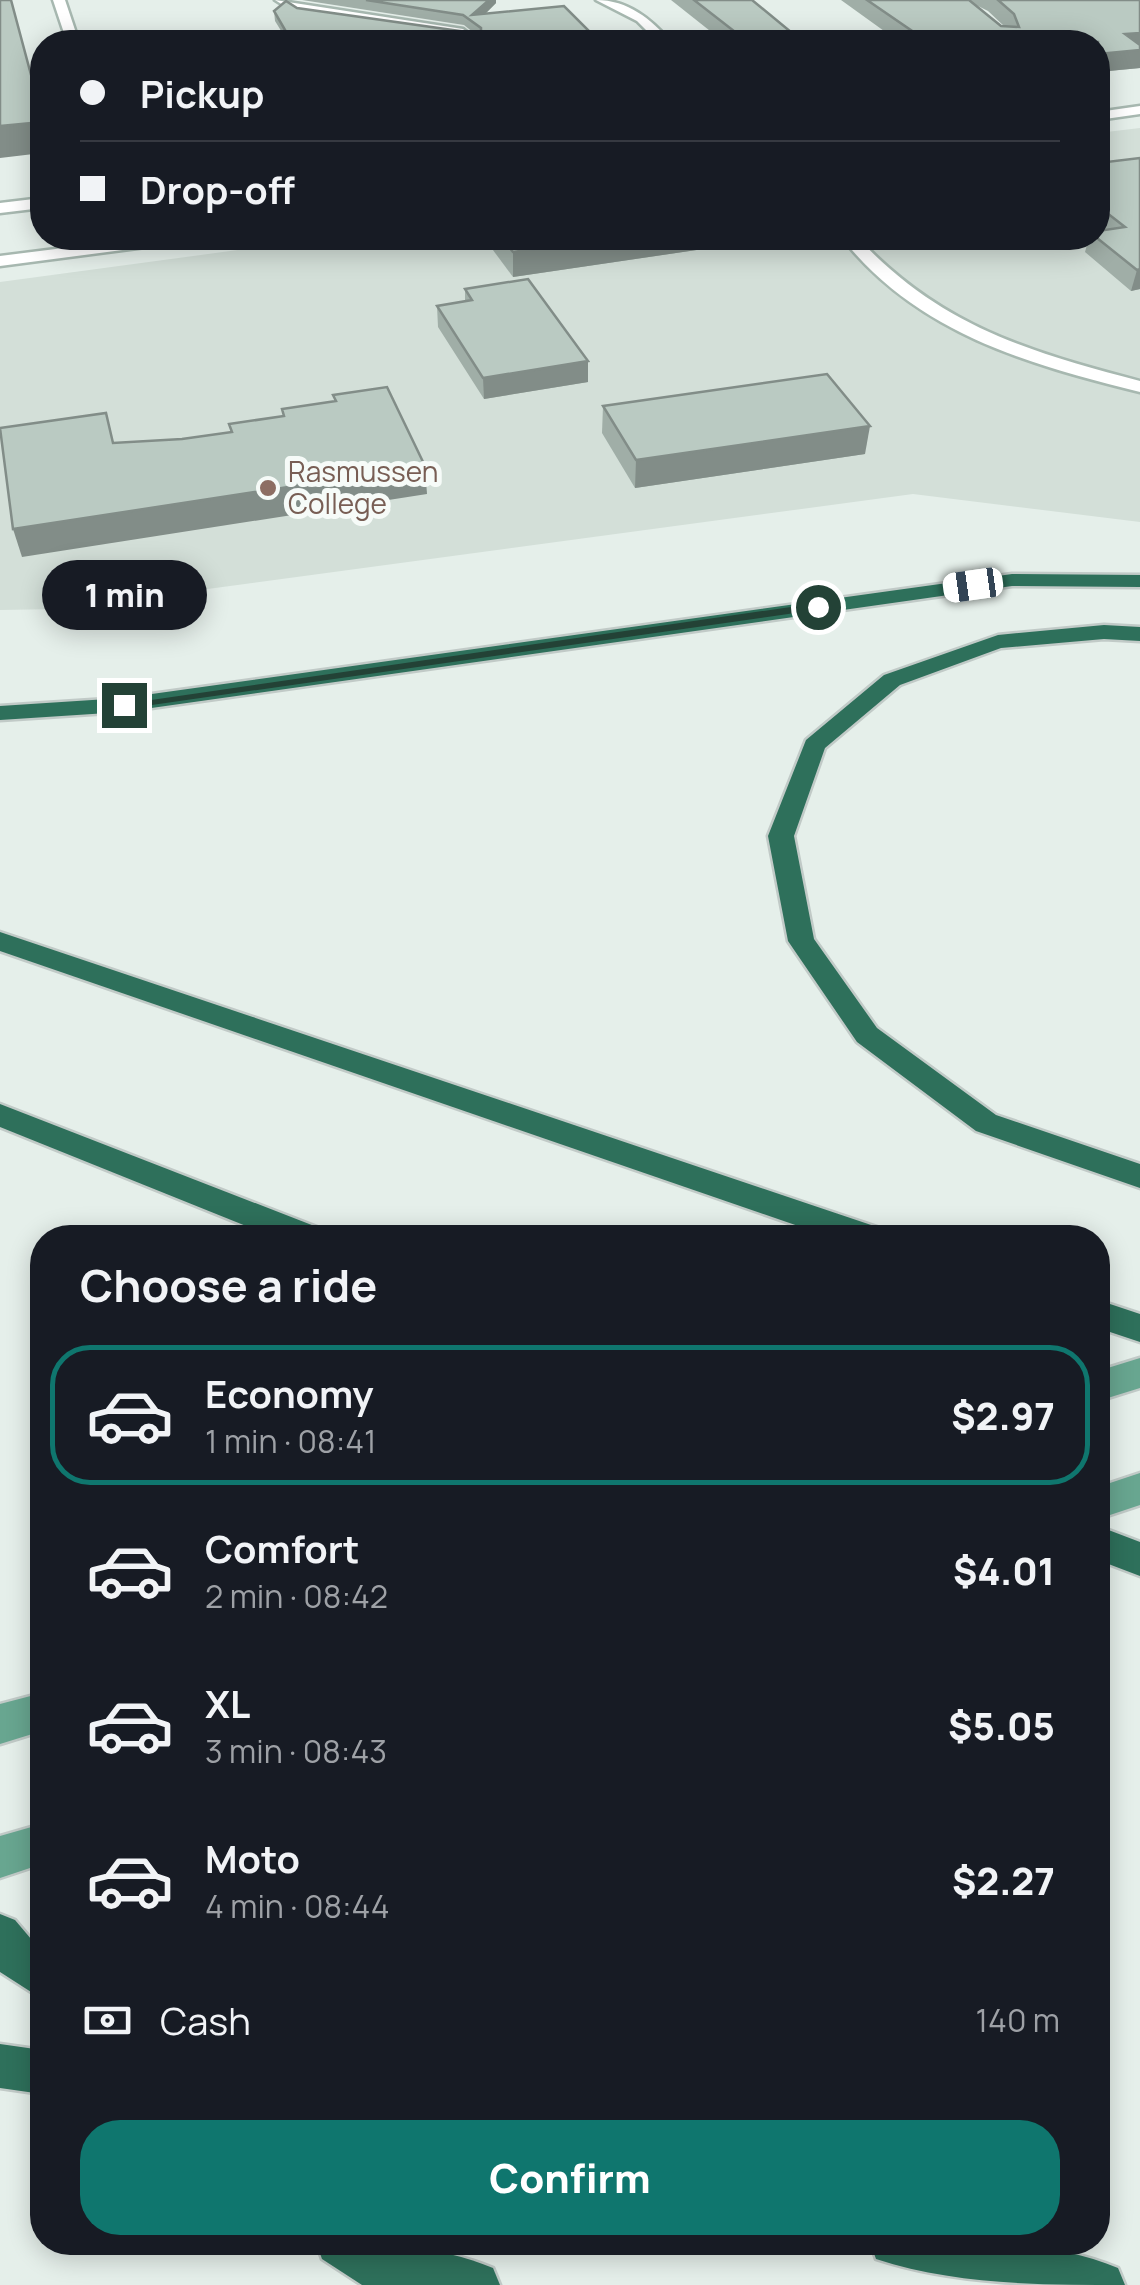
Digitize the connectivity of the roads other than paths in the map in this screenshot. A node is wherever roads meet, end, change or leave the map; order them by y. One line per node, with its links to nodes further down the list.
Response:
1 (59, 0): 4 (street)
2 (281, 0): 5 (street)
3 (602, 0): 6 (street)
4 (69, 30)
5 (441, 30)
6 (652, 30)
7 (1140, 110): 8 (street)
8 (1110, 114)
9 (30, 204): 10 (street)
10 (0, 208)
11 (84, 250): 13 (street)
12 (861, 250): 14 (street)
13 (0, 261)
14 (1140, 386)
15 (1140, 581): 17 (highway)
16 (1140, 634): 20 (highway)
17 (0, 713)
18 (0, 942): 22 (highway)
19 (0, 1115): 21 (highway)
20 (1140, 1176)
21 (278, 1225)
22 (834, 1225)
23 (1110, 1318): 24 (highway)
24 (1140, 1328)
25 (1140, 1373): 26 (main road)
26 (1110, 1382)
27 (1140, 1489): 28 (main road)
28 (1110, 1499)
29 (1110, 1548): 30 (highway)
30 (1140, 1559)
31 (30, 1715): 32 (main road)
32 (0, 1724)
33 (30, 1848): 34 (main road)
34 (0, 1857)
35 (0, 1935): 36 (highway)
36 (30, 1969)
37 (0, 2066): 38 (highway)
38 (30, 2070)
39 (357, 2255): 41 (highway)
40 (956, 2255): 42 (highway)
41 (476, 2285)
42 (1101, 2285)

